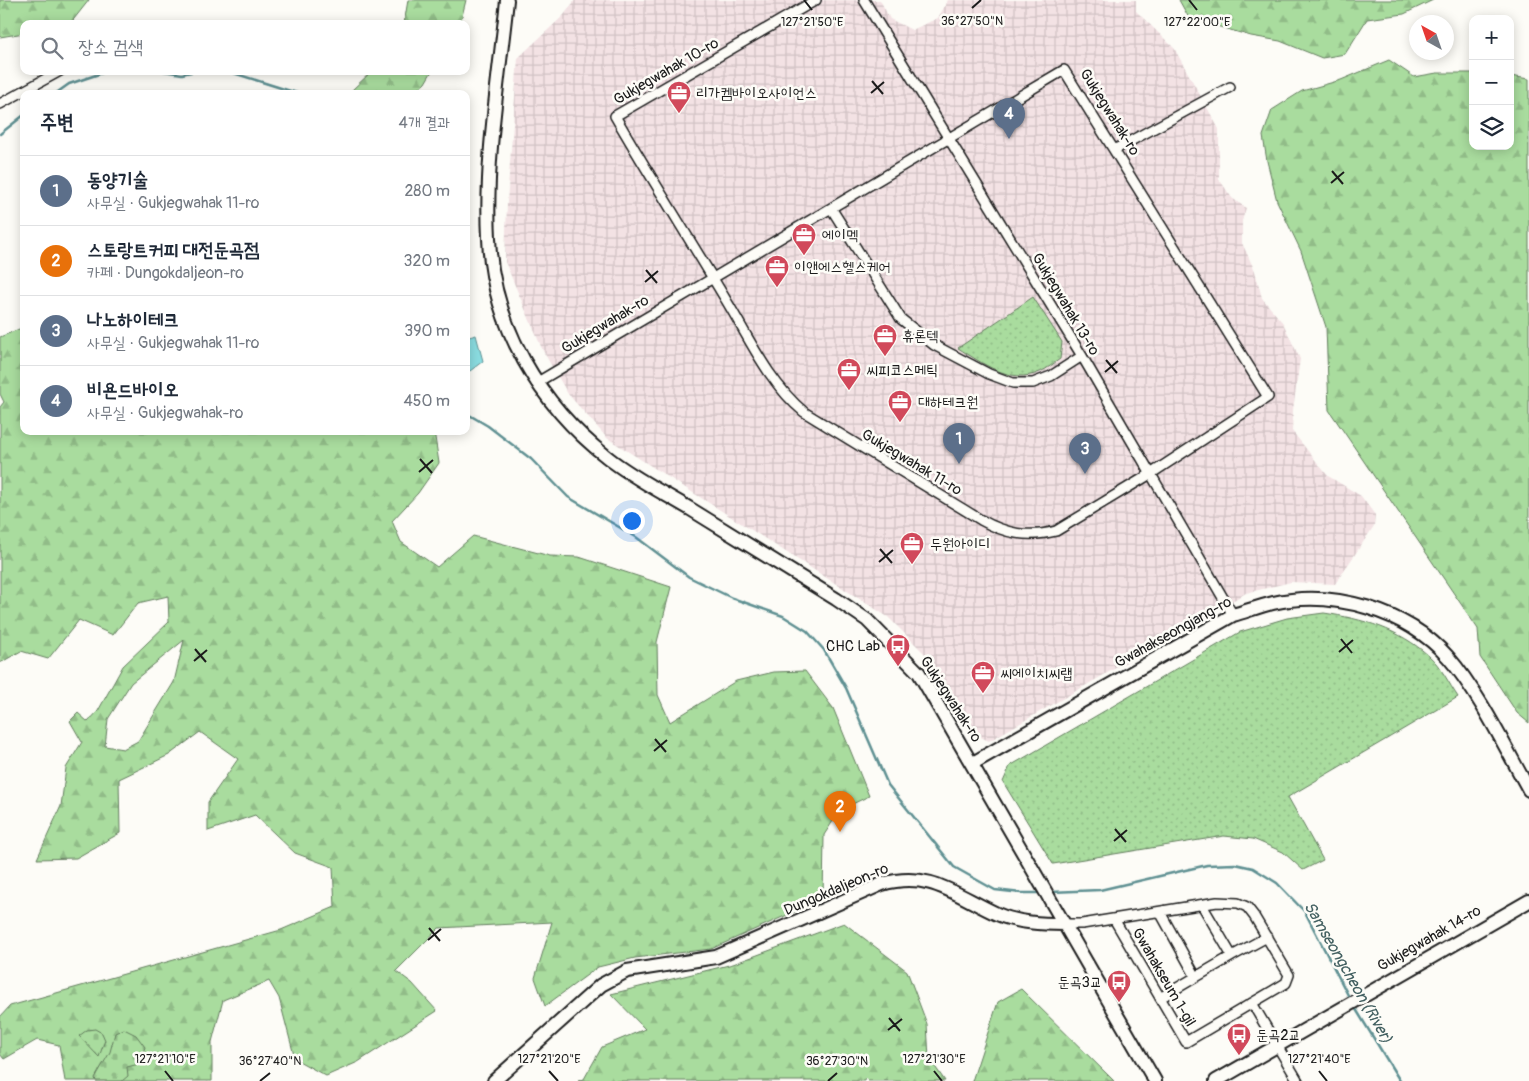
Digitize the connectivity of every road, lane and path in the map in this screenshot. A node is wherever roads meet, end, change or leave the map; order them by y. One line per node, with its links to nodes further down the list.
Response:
1 (507, 0): 14 (street, Gukjegwahak-ro)
2 (816, 0): 12 (street, Gukjegwahak 10-ro)
3 (864, 0): 9 (street)
4 (53, 75): 6 (street)
5 (1230, 87): 10 (street)
6 (25, 90)
7 (20, 93): 8 (street)
8 (0, 104)
9 (949, 138): 10 (street, Gukjegwahak-ro); 11 (street, Gukjegwahak-ro); 13 (street, Gukjegwahak 13-ro)
10 (1114, 150): 15 (street, Gukjegwahak-ro)
11 (831, 208): 12 (street, Gukjegwahak-ro); 13 (street)
12 (713, 279): 14 (street, Gukjegwahak-ro); 15 (street, Gukjegwahak 11-ro)
13 (1082, 356): 15 (street, Gukjegwahak 13-ro)
14 (536, 383): 17 (street, Gukjegwahak-ro)
15 (1152, 473): 16 (street, Gukjegwahak 13-ro)
16 (1233, 615): 17 (street, Gwahakseongjang-ro); 18 (street, Gwahakseongjang-ro)
17 (972, 763): 23 (street, Gukjegwahak-ro)
18 (1529, 790)
19 (1529, 901): 29 (street, Gukjegwahak 14-ro)
20 (1202, 905): 21 (street, Gwahakseum 1-gil); 24 (street, Gwahakseum 1-gil); 25 (street)
21 (1160, 912): 22 (street, Gwahakseum 1-gil); 26 (street)
22 (1114, 919): 23 (street, Gwahakseum 1-gil); 27 (street, Gwahakseum 1-gil)
23 (1064, 924): 30 (street, Dungokdaljeon-ro); 31 (street, Gukjegwahak-ro)
24 (1267, 937): 25 (street); 28 (street, Gwahakseum 1-gil)
25 (1232, 956): 26 (street)
26 (1196, 977): 27 (street)
27 (1160, 998): 28 (street, Gwahakseum 1-gil)
28 (1252, 1003): 29 (street)
29 (1278, 1045): 32 (street, Gukjegwahak 14-ro); 33 (street)
30 (494, 1081)
31 (1155, 1081)
32 (1216, 1081)
33 (1298, 1081)

